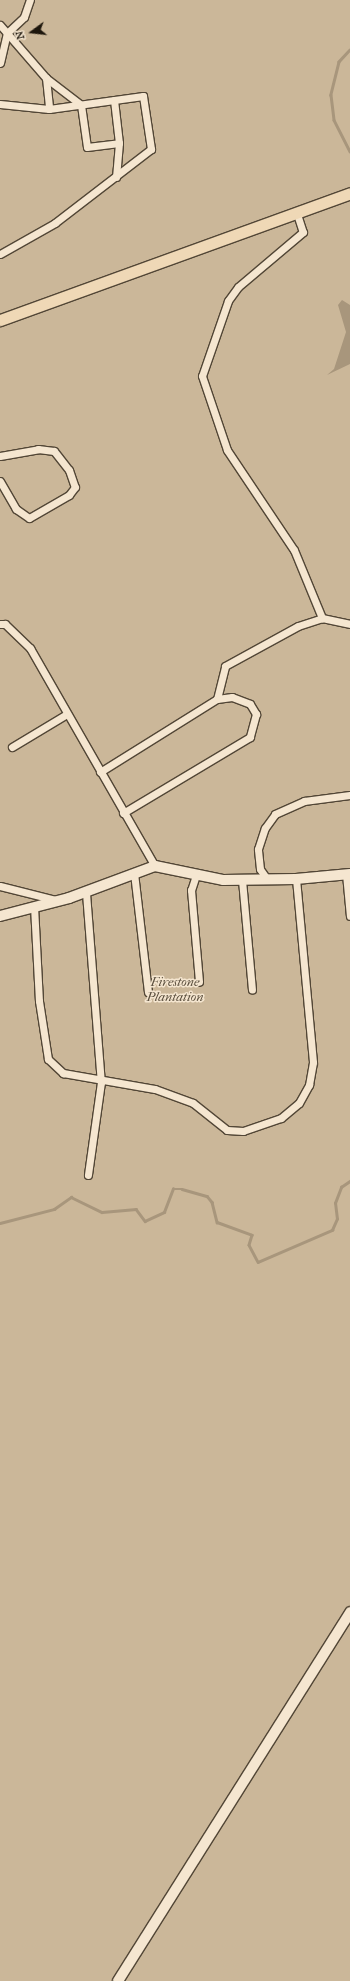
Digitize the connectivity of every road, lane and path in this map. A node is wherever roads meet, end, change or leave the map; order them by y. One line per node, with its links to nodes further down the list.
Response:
1 (30, 0): 3 (street)
2 (0, 25): 3 (street)
3 (7, 33): 4 (street); 5 (street)
4 (0, 63)
5 (46, 78): 8 (street); 9 (street)
6 (114, 100): 8 (street); 10 (street); 11 (street)
7 (0, 104): 9 (street)
8 (81, 105): 9 (street); 10 (street)
9 (49, 109)
10 (119, 143): 11 (street)
11 (116, 176): 14 (street)
12 (350, 193): 13 (main road)
13 (297, 214): 15 (main road); 18 (street)
14 (0, 254)
15 (0, 320)
16 (0, 456): 17 (street)
17 (0, 481)
18 (322, 618): 20 (street); 21 (street)
19 (0, 624): 22 (street)
20 (350, 624)
21 (217, 699): 24 (street); 26 (street)
22 (67, 714): 23 (street); 24 (street)
23 (12, 747)
24 (100, 772): 26 (street)
25 (350, 795): 31 (street)
26 (123, 812): 27 (street)
27 (155, 866): 28 (main road); 30 (main road)
28 (134, 873): 35 (main road); 42 (street)
29 (348, 874): 32 (main road); 39 (street)
30 (196, 875): 33 (main road); 40 (street)
31 (267, 879): 32 (main road); 33 (main road)
32 (296, 879): 43 (street)
33 (242, 880): 41 (street)
34 (0, 886): 36 (street)
35 (86, 893): 36 (main road); 43 (street)
36 (56, 900): 37 (main road)
37 (34, 906): 38 (main road); 43 (street)
38 (0, 916)
39 (350, 916)
40 (199, 982)
41 (252, 990)
42 (148, 992)
43 (101, 1082): 44 (street)
44 (88, 1175)
45 (350, 1612): 46 (main road)
46 (118, 1981)

